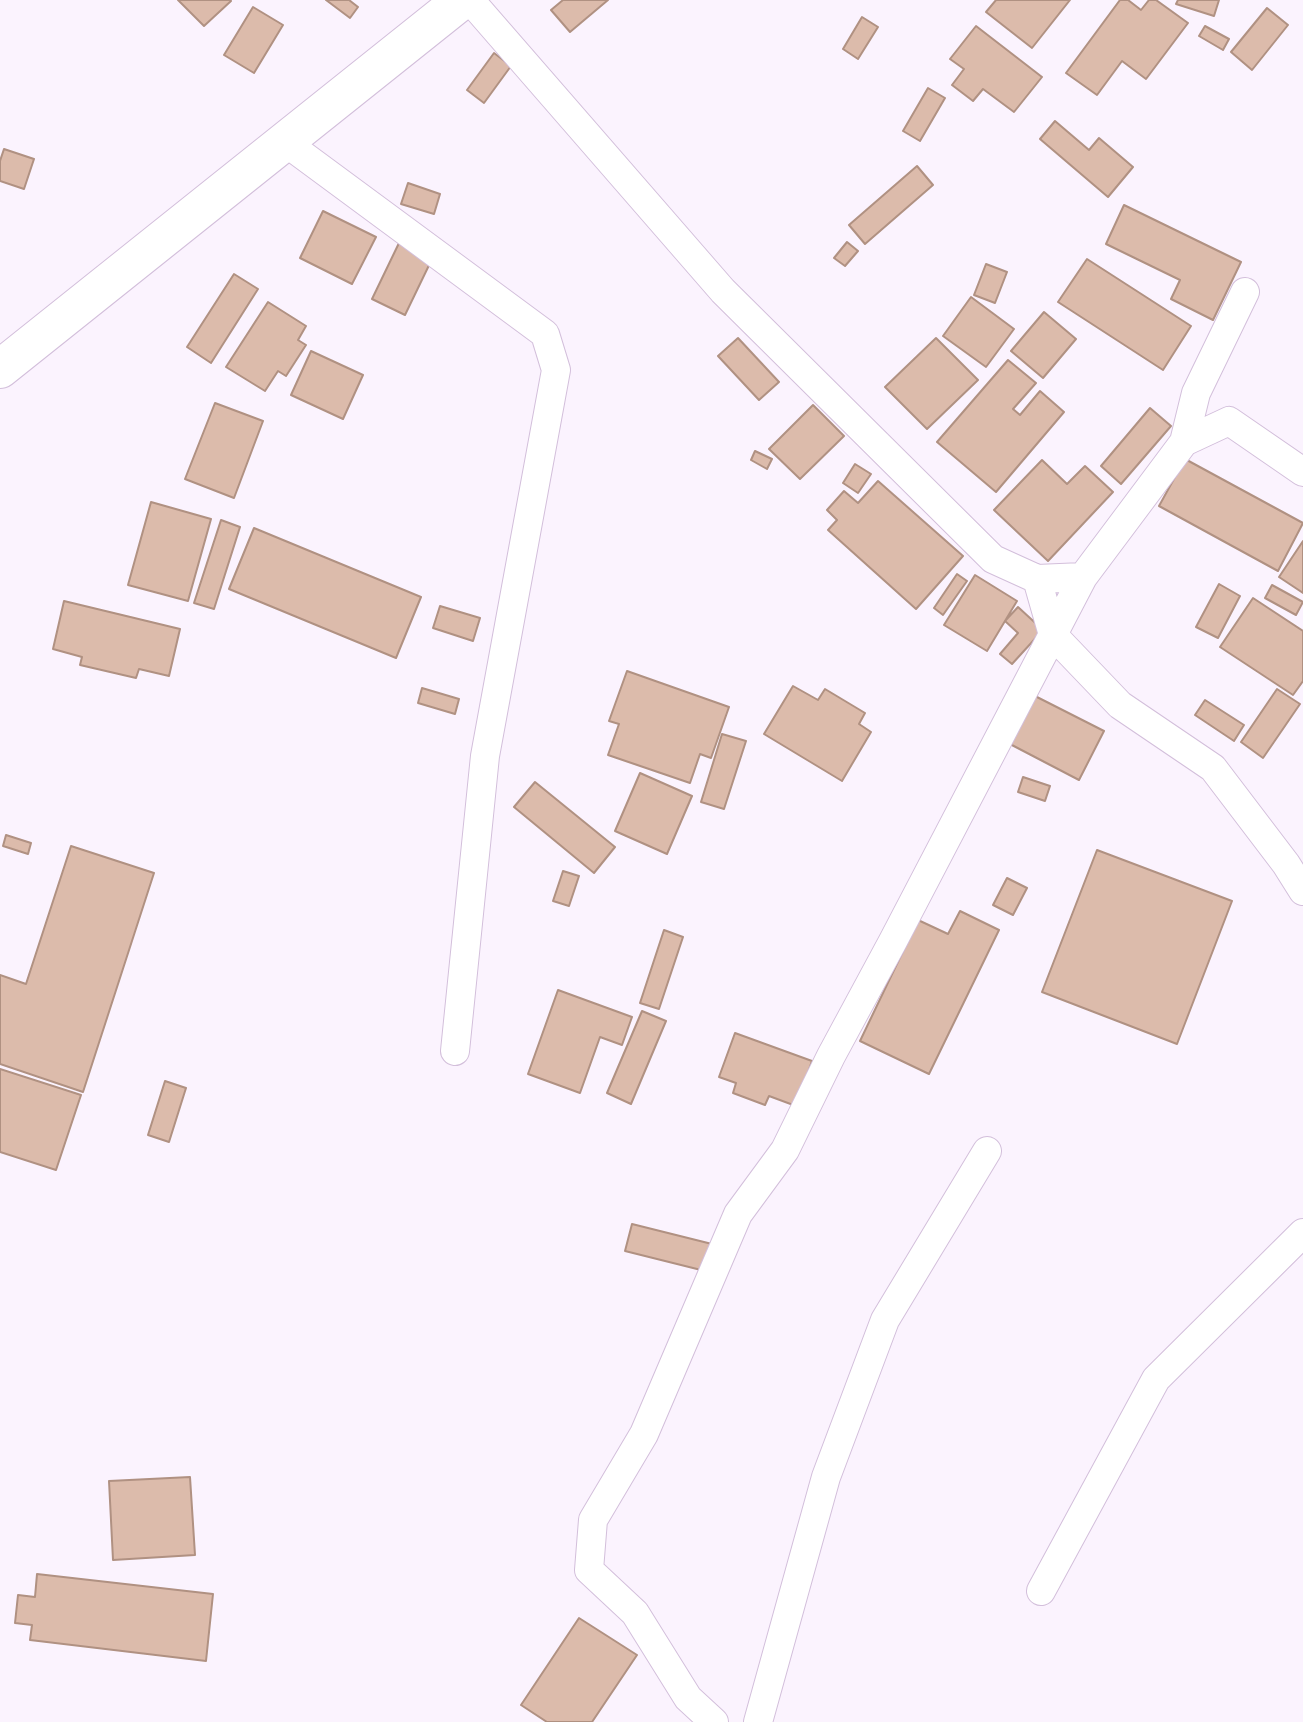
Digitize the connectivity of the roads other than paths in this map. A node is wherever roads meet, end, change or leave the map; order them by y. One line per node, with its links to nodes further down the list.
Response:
1 (462, 0): 3 (main road)
2 (470, 0): 9 (street)
3 (285, 142): 5 (main road); 12 (street)
4 (1245, 292): 6 (street)
5 (0, 369)
6 (1184, 442): 7 (street); 8 (street)
7 (1303, 472)
8 (1083, 577): 9 (street); 10 (street)
9 (1037, 579): 10 (street)
10 (1053, 635): 11 (street); 16 (street)
11 (1303, 891)
12 (455, 1051)
13 (987, 1151): 17 (street)
14 (1303, 1233): 15 (street)
15 (1041, 1591)
16 (714, 1722)
17 (758, 1722)

